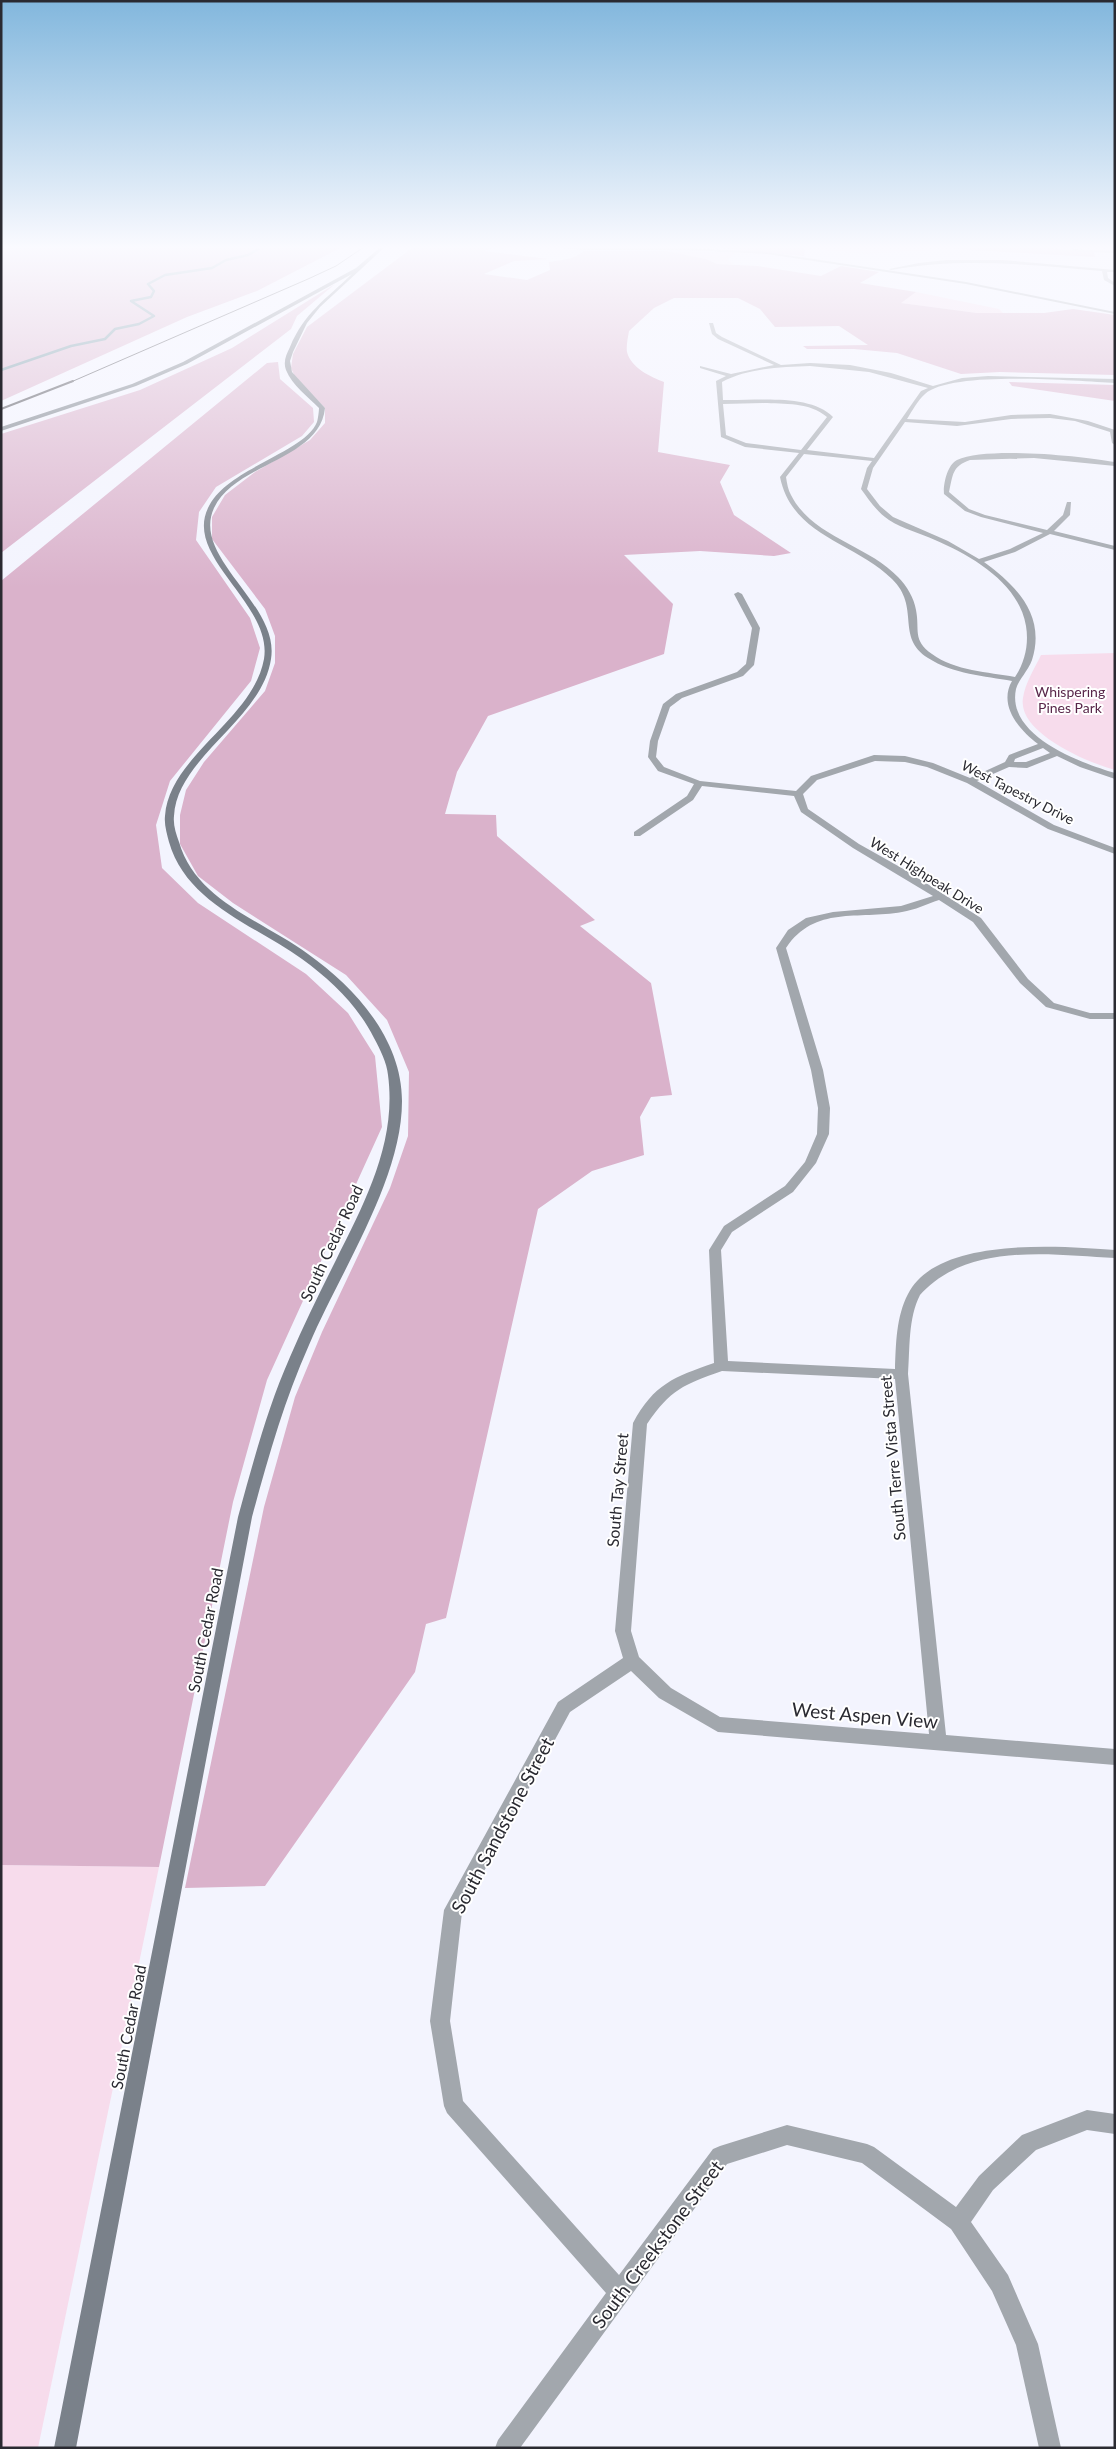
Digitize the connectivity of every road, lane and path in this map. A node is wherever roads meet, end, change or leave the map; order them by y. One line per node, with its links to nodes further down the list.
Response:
1 (189, 359): 11 (street)
2 (288, 359): 45 (street, South Cedar Road)
3 (765, 359): 4 (street)
4 (780, 366): 6 (street); 8 (street)
5 (702, 367): 6 (street)
6 (730, 374): 9 (street)
7 (1115, 381): 8 (street)
8 (931, 387): 10 (street)
9 (720, 402): 14 (street); 14 (street)
10 (904, 419): 12 (street); 16 (street)
11 (1, 429)
12 (1114, 430): 13 (street)
13 (1115, 443)
14 (802, 453): 16 (street); 24 (street)
15 (1114, 462): 18 (street)
16 (874, 463): 21 (street)
17 (1069, 503): 18 (street)
18 (1046, 533): 19 (street); 20 (street)
19 (1115, 548)
20 (1010, 550): 21 (street); 22 (street)
21 (970, 556): 22 (street)
22 (980, 562): 24 (street)
23 (738, 594): 30 (street)
24 (1016, 683): 25 (street)
25 (1044, 745): 26 (street); 27 (street)
26 (1057, 753): 27 (street); 28 (street)
27 (1008, 764): 29 (street)
28 (1115, 776)
29 (970, 781): 31 (street, West Tapestry Drive); 33 (street, West Tapestry Drive)
30 (699, 782): 31 (street); 32 (street)
31 (798, 794): 34 (street, West Highpeak Drive)
32 (637, 834)
33 (1115, 851)
34 (939, 897): 35 (street, West Highpeak Drive); 37 (street)
35 (1115, 1016)
36 (1115, 1254): 38 (street, South Terre Vista Street)
37 (721, 1366): 38 (street, South Tay Street); 39 (street, South Tay Street)
38 (901, 1374): 40 (street, South Terre Vista Street)
39 (632, 1661): 40 (street, West Aspen View); 44 (street, South Sandstone Street)
40 (938, 1742): 41 (street, West Aspen View)
41 (1115, 1757)
42 (1115, 2124): 43 (street)
43 (958, 2222): 44 (street, South Creekstone Street); 47 (street, South Creekstone Street)
44 (620, 2292): 46 (street, South Creekstone Street)
45 (65, 2448)
46 (506, 2448)
47 (1050, 2448)

